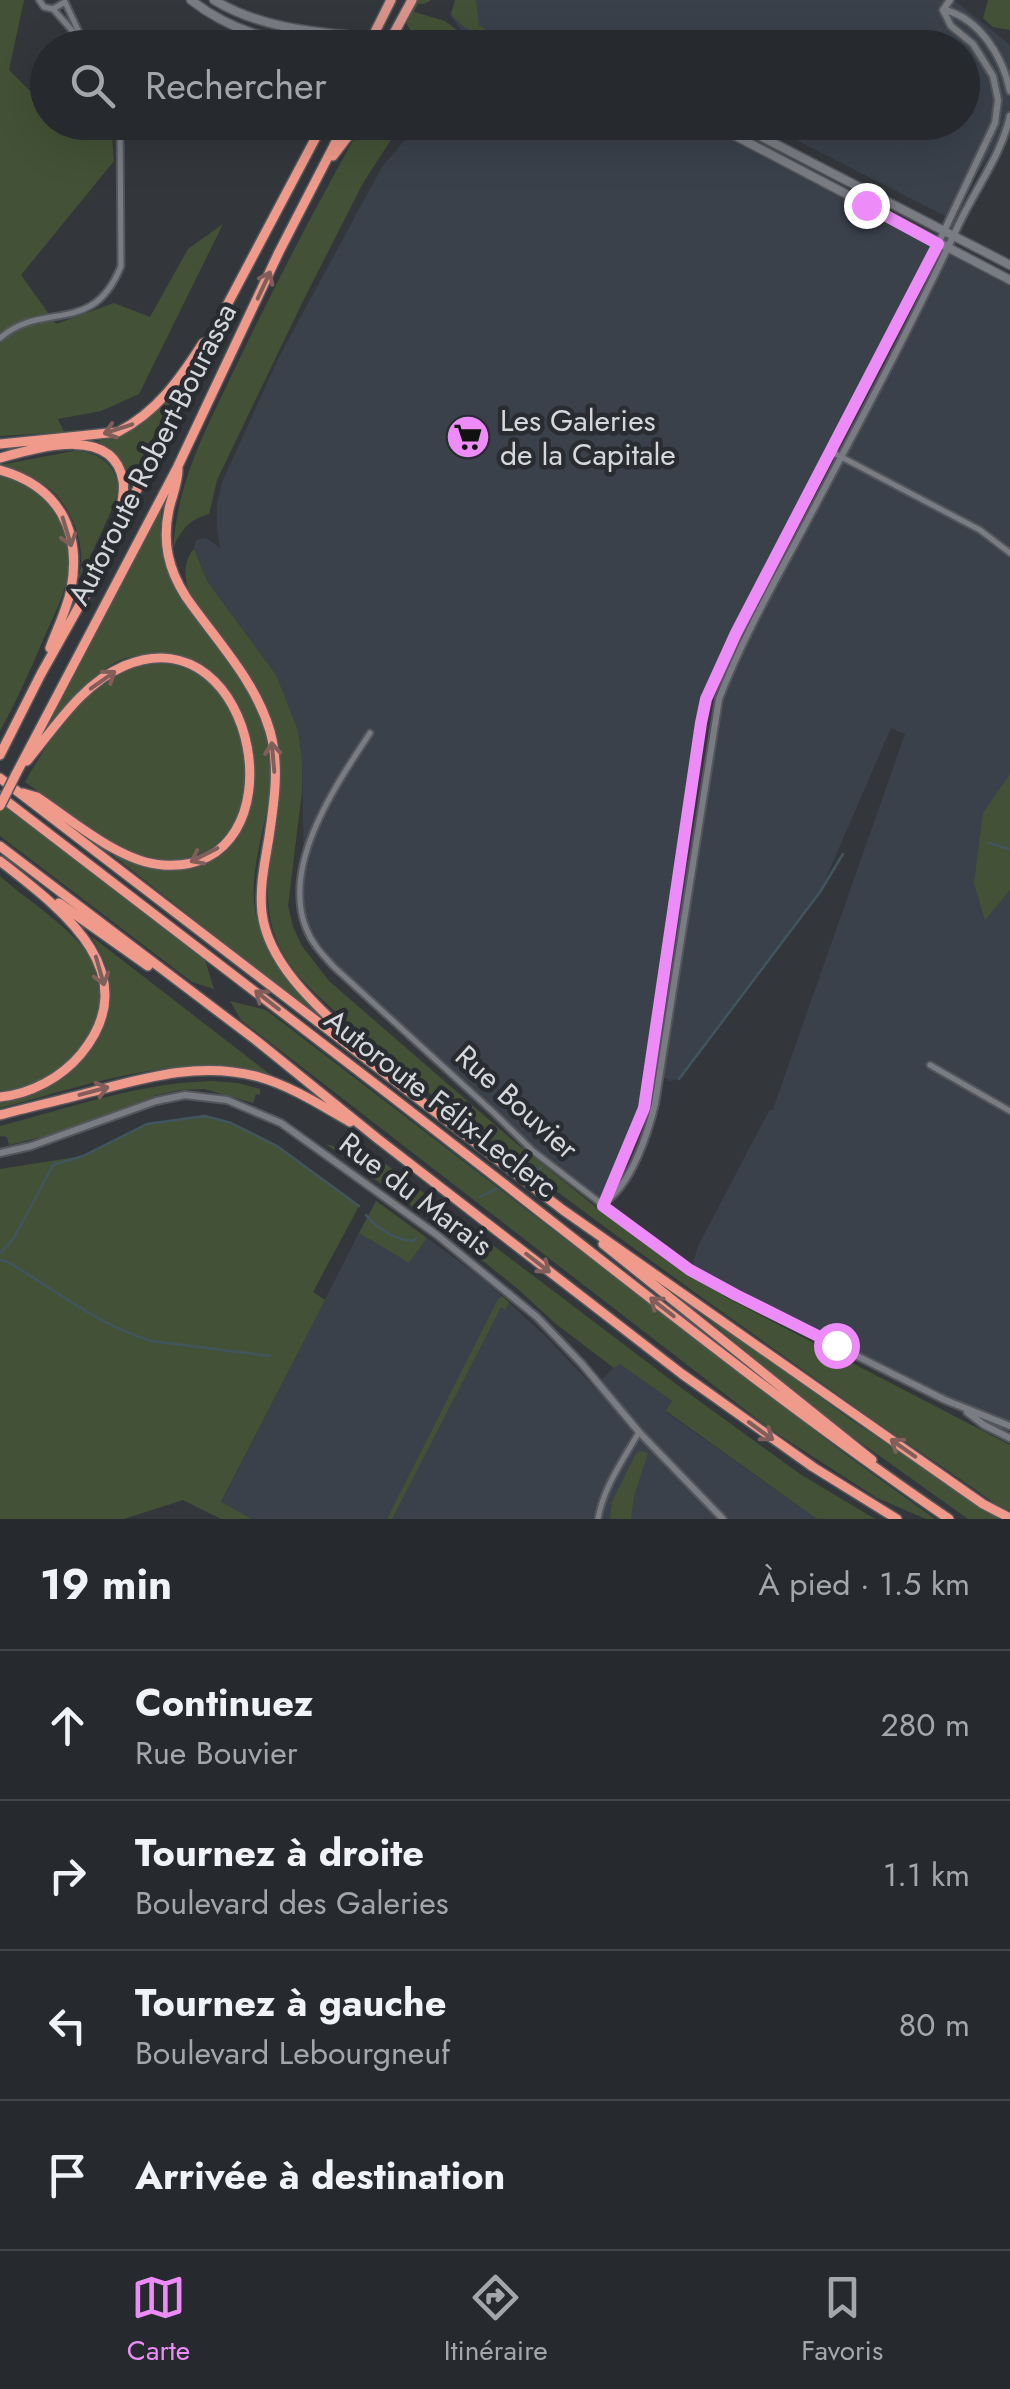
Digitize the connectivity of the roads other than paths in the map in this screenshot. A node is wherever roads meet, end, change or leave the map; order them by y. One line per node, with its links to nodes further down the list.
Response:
1 (39, 0): 8 (street)
2 (191, 0): 12 (main road)
3 (214, 0): 13 (main road)
4 (391, 0): 14 (highway)
5 (412, 0): 15 (highway)
6 (950, 0): 9 (street)
7 (65, 1): 8 (street); 11 (street)
8 (53, 9): 10 (street)
9 (943, 10): 16 (street); 17 (street)
10 (72, 30)
11 (79, 30)
12 (244, 30)
13 (301, 30)
14 (376, 30)
15 (396, 30)
16 (956, 30)
17 (975, 30)
18 (980, 35): 20 (street)
19 (980, 54): 29 (street)
20 (1010, 91)
21 (1010, 116): 30 (street)
22 (120, 140): 36 (street)
23 (314, 140): 35 (highway, Autoroute Robert-Bourassa)
24 (337, 140): 28 (highway, Autoroute Robert-Bourassa)
25 (345, 140): 28 (highway)
26 (743, 140): 31 (main road)
27 (768, 140): 29 (main road)
28 (319, 174): 41 (highway, Autoroute Robert-Bourassa, one-way to 28)
29 (944, 230): 30 (main road); 31 (street)
30 (954, 236): 32 (street); 33 (main road)
31 (938, 244): 32 (main road); 38 (street)
32 (949, 248): 34 (main road); 40 (street)
33 (1010, 264)
34 (1010, 280)
35 (226, 307): 37 (highway, one-way to 37); 43 (highway, Autoroute Robert-Bourassa)
36 (0, 338)
37 (0, 444)
38 (830, 452): 40 (street); 64 (street)
39 (0, 458): 43 (highway)
40 (841, 458): 44 (street); 64 (street)
41 (178, 466): 47 (highway, Autoroute Robert-Bourassa); 58 (highway, one-way to 41)
42 (0, 470): 45 (highway, one-way to 45)
43 (115, 533): 45 (highway, Autoroute Robert-Bourassa)
44 (1010, 554)
45 (41, 674): 48 (highway, Autoroute Robert-Bourassa)
46 (370, 733): 64 (street, Rue Bouvier)
47 (33, 748): 50 (highway, one-way to 50); 52 (highway, bridge)
48 (0, 755)
49 (0, 778): 50 (highway)
50 (18, 792): 58 (highway)
51 (0, 796): 70 (highway, Autoroute Félix-Leclerc, one-way to 51)
52 (0, 806)
53 (0, 846): 56 (highway)
54 (0, 861): 55 (highway)
55 (43, 894): 56 (highway); 59 (highway, one-way to 59)
56 (257, 1041): 62 (highway)
57 (930, 1065): 60 (street)
58 (397, 1083): 65 (highway)
59 (0, 1096)
60 (1010, 1112)
61 (0, 1115): 62 (highway, one-way to 62)
62 (378, 1139): 71 (highway, one-way to 71)
63 (0, 1153): 68 (street, Rue du Marais)
64 (605, 1202): 66 (street, Rue Bouvier)
65 (564, 1210): 70 (highway); 72 (highway, one-way to 65)
66 (962, 1408): 67 (street, Rue Bouvier); 69 (street, Rue Bouvier)
67 (1010, 1426)
68 (639, 1432): 73 (street); 74 (street, Rue du Marais)
69 (1010, 1438)
70 (937, 1511): 75 (highway, Autoroute Félix-Leclerc)
71 (893, 1517)
72 (1010, 1518)
73 (598, 1519)
74 (723, 1519)
75 (949, 1519)

